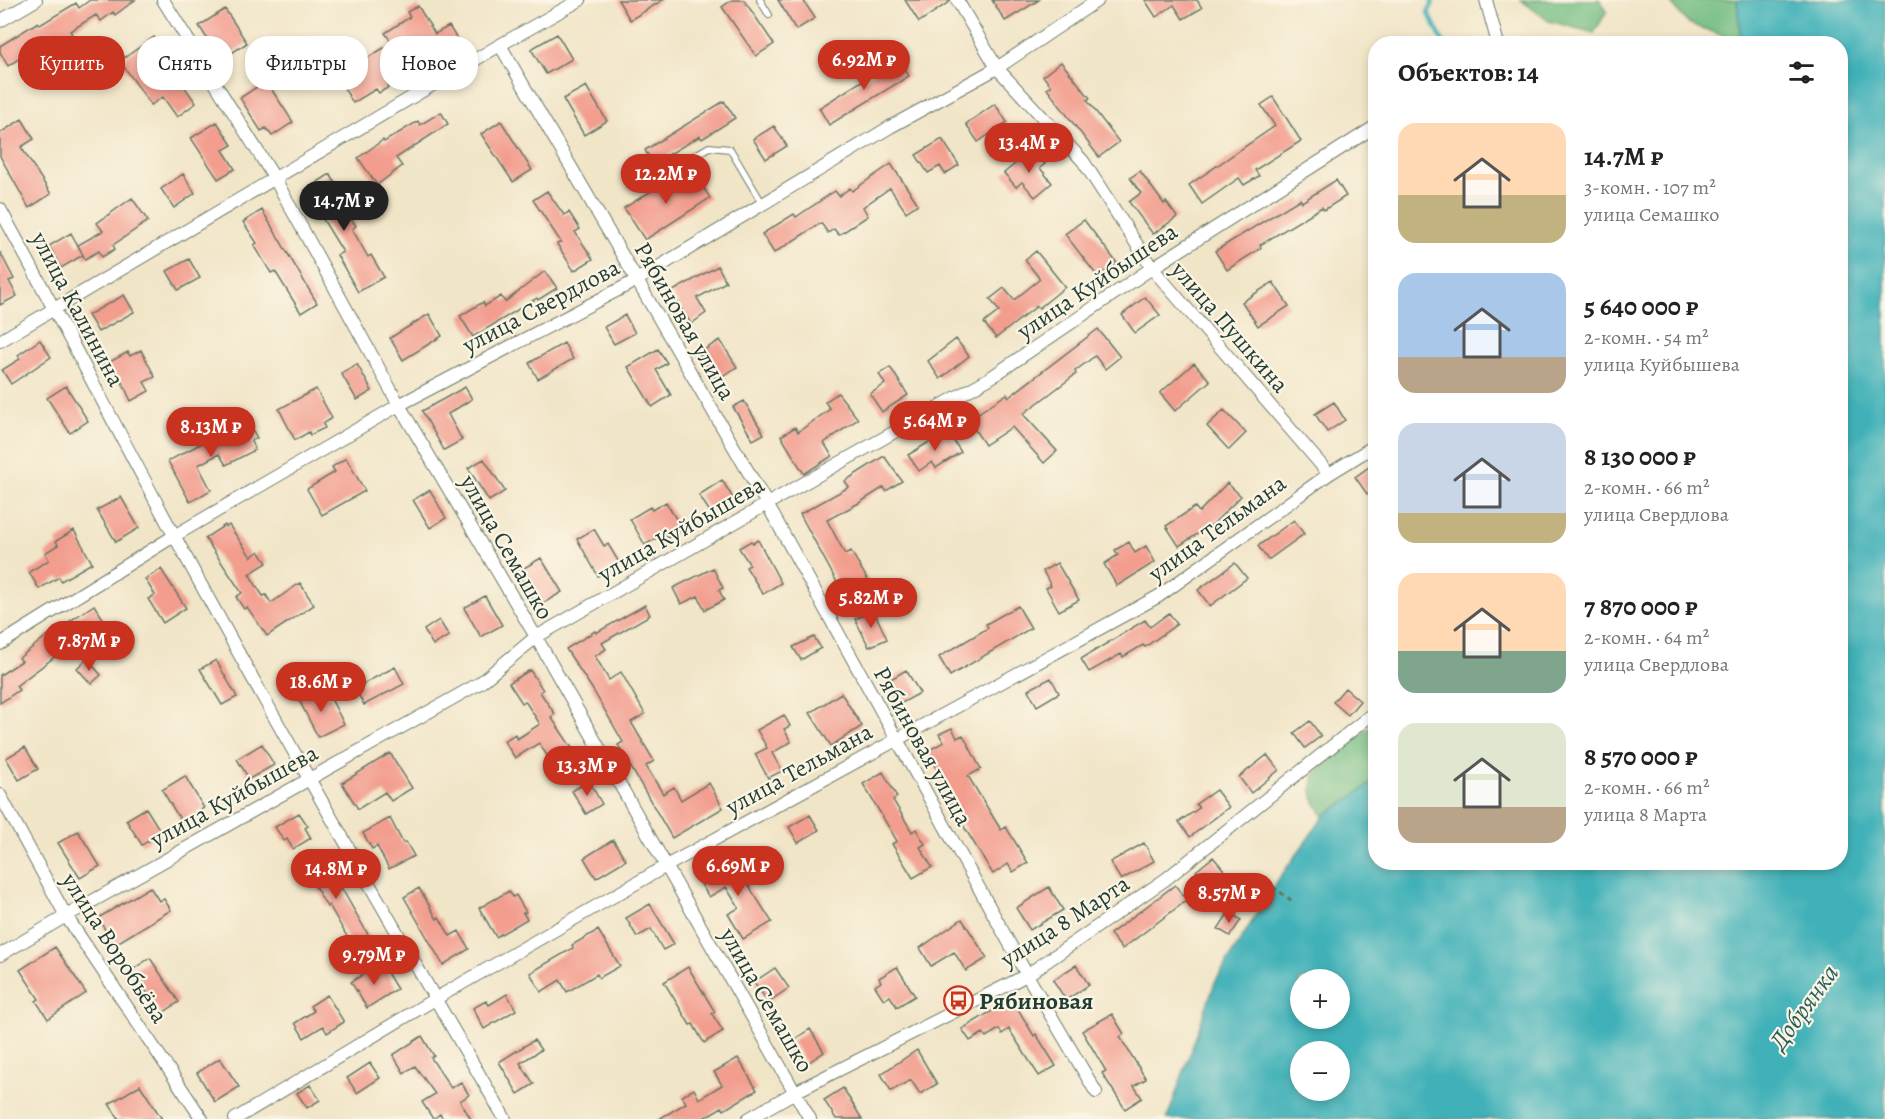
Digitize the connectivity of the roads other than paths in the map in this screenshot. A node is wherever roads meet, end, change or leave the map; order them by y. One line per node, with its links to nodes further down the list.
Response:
1 (36, 0): 9 (street)
2 (162, 0): 14 (street, улица Семашко)
3 (580, 0): 11 (street)
4 (760, 0): 8 (lane)
5 (957, 0): 12 (street, улица Пушкина)
6 (1098, 0): 12 (street, улица Свердлова)
7 (1486, 0): 10 (street)
8 (769, 15)
9 (0, 21)
10 (1496, 36)
11 (500, 45): 14 (street); 19 (street, Рябиновая улица)
12 (997, 68): 16 (street, улица Свердлова); 18 (street, улица Пушкина)
13 (1368, 131): 18 (street, улица Куйбышева)
14 (275, 179): 20 (street); 22 (street, улица Семашко)
15 (640, 187): 16 (lane)
16 (762, 203): 19 (street, улица Свердлова)
17 (0, 209): 20 (street, улица Калинина)
18 (1152, 268): 24 (street, улица Пушкина); 25 (street, улица Куйбышева)
19 (637, 279): 22 (street, улица Свердлова); 25 (street, Рябиновая улица)
20 (55, 308): 21 (street); 26 (street, улица Калинина)
21 (0, 340)
22 (399, 405): 26 (street, улица Свердлова); 27 (street, улица Семашко)
23 (1368, 451): 24 (street, улица Тельмана)
24 (1329, 474): 30 (street, улица Тельмана)
25 (767, 504): 27 (street, улица Куйбышева); 30 (street, Рябиновая улица)
26 (174, 536): 28 (street, улица Свердлова); 31 (street, улица Калинина)
27 (536, 637): 31 (street, улица Куйбышева); 33 (street, улица Семашко)
28 (0, 644)
29 (1368, 717): 36 (street, улица 8 Марта)
30 (896, 740): 33 (street, улица Тельмана); 36 (street, Рябиновая улица)
31 (309, 778): 34 (street, улица Куйбышева); 37 (street, улица Калинина)
32 (0, 795): 34 (street, улица Воробьёва)
33 (666, 866): 37 (street, улица Тельмана); 38 (street, улица Семашко)
34 (66, 916): 35 (street, улица Куйбышева); 40 (street, улица Воробьёва)
35 (0, 955)
36 (1027, 975): 38 (street, улица 8 Марта); 39 (street, Рябиновая улица)
37 (435, 999): 41 (street, улица Тельмана); 42 (street, улица Калинина)
38 (795, 1092): 43 (street, улица 8 Марта); 44 (street, улица Семашко)
39 (1096, 1092)
40 (202, 1119)
41 (235, 1119)
42 (505, 1119)
43 (748, 1119)
44 (810, 1119)

